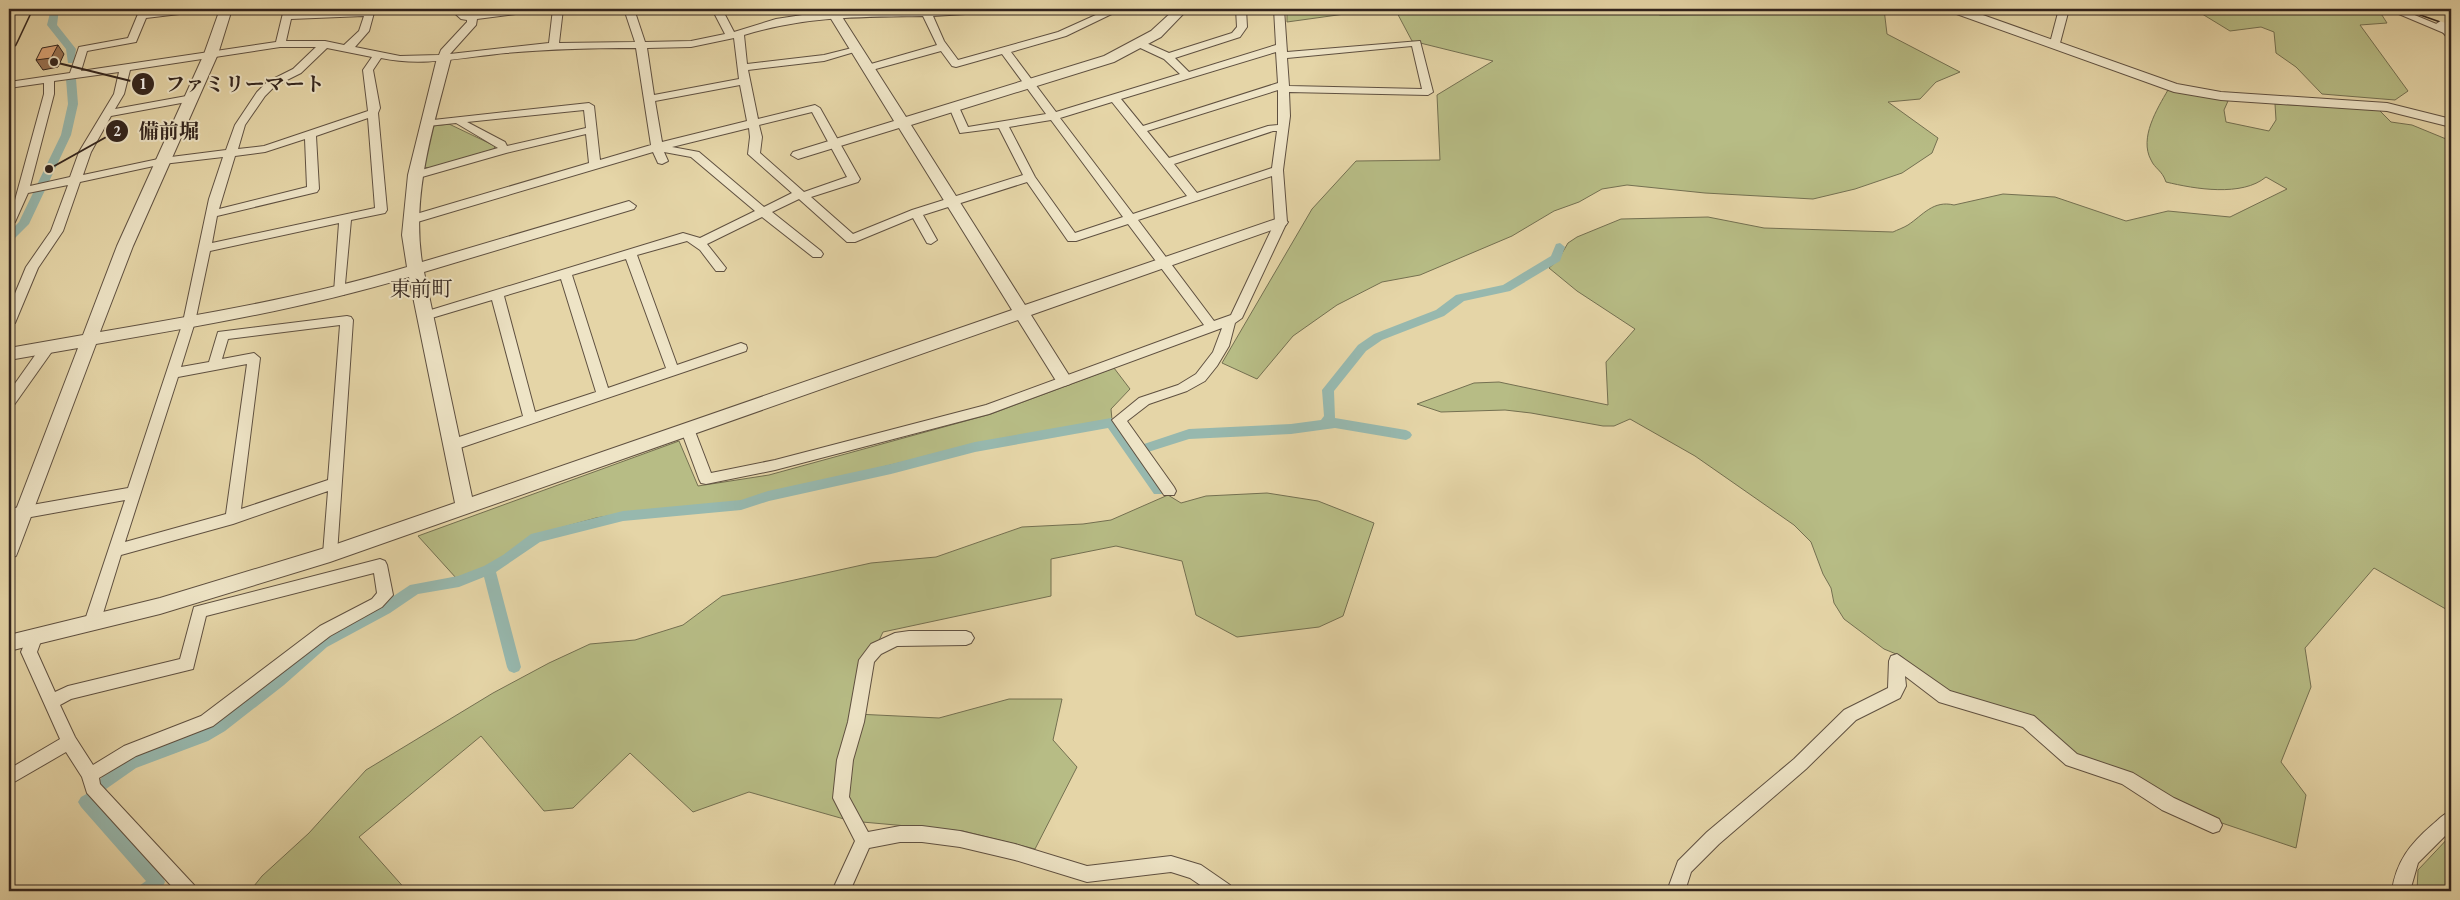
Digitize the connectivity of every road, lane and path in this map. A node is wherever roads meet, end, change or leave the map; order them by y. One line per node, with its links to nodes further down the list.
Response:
1 (24, 9): 28 (highway)
2 (196, 9): 47 (street)
3 (226, 9): 40 (street)
4 (454, 9): 25 (street)
5 (531, 9): 25 (street)
6 (558, 9): 34 (street)
7 (629, 9): 33 (street)
8 (717, 9): 27 (street)
9 (998, 9): 19 (street)
10 (1117, 9): 23 (street)
11 (1155, 9): 20 (street)
12 (1241, 9): 42 (street)
13 (1279, 9): 39 (street)
14 (1955, 9): 29 (street)
15 (2064, 9): 29 (street)
16 (2392, 9): 26 (street)
17 (2422, 9): 26 (highway)
18 (370, 10): 21 (street); 35 (street)
19 (973, 10): 24 (street)
20 (1180, 11): 32 (street)
21 (288, 12): 30 (street)
22 (833, 12): 24 (street); 27 (street); 37 (street)
23 (1095, 12): 38 (street)
24 (927, 14): 36 (street)
25 (472, 17): 43 (street)
26 (2449, 23)
27 (735, 35): 33 (street); 45 (street)
28 (9, 41)
29 (2055, 43): 63 (street)
30 (280, 44): 31 (street); 40 (street)
31 (325, 44): 35 (street); 74 (street)
32 (1140, 44): 42 (street); 51 (street)
33 (641, 45): 34 (street); 56 (street)
34 (554, 46): 43 (street)
35 (348, 47): 41 (street)
36 (942, 47): 38 (street); 46 (street)
37 (856, 50): 45 (street); 46 (street)
38 (1004, 50): 51 (street)
39 (1282, 51): 48 (street); 53 (street); 53 (street)
40 (211, 54): 44 (street); 54 (street)
41 (379, 54): 43 (street); 58 (street)
42 (1168, 57): 48 (street)
43 (444, 58): 64 (street)
44 (125, 67): 47 (street); 59 (street)
45 (742, 68): 50 (street)
46 (868, 68): 65 (street)
47 (74, 76): 49 (street)
48 (1188, 76): 55 (street)
49 (49, 79): 52 (street); 84 (street)
50 (744, 81): 56 (street); 62 (street)
51 (1030, 84): 57 (street); 60 (street)
52 (9, 85)
53 (1284, 87): 67 (street); 69 (street)
54 (192, 98): 59 (street); 76 (street)
55 (1115, 98): 60 (street); 69 (street)
56 (650, 99): 72 (street)
57 (954, 107): 65 (street); 66 (street)
58 (373, 113): 70 (street); 92 (street)
59 (107, 114): 83 (street)
60 (1054, 116): 66 (street); 93 (street)
61 (462, 119): 64 (street); 68 (street); 73 (street)
62 (754, 122): 71 (street); 72 (street); 85 (street)
63 (2451, 122)
64 (428, 123): 81 (street)
65 (903, 123): 71 (street); 87 (street)
66 (1003, 125): 82 (street)
67 (1282, 128): 78 (street); 80 (street)
68 (591, 130): 73 (street); 79 (street)
69 (1140, 130): 78 (street)
70 (310, 134): 74 (street); 91 (street)
71 (835, 143): 75 (street); 85 (street)
72 (657, 147): 77 (street); 79 (street); 89 (street)
73 (504, 150): 81 (street)
74 (229, 154): 76 (street); 91 (street)
75 (798, 154)
76 (163, 161): 83 (street); 114 (street)
77 (662, 161)
78 (1167, 163): 86 (street)
79 (595, 165): 94 (street)
80 (1276, 170): 86 (street); 96 (street)
81 (415, 175): 94 (street)
82 (1030, 177): 87 (street); 93 (street)
83 (76, 180): 84 (street); 112 (street)
84 (23, 191): 95 (street)
85 (802, 195): 89 (street); 90 (street)
86 (1194, 196): 93 (street)
87 (952, 202): 90 (street); 108 (street)
88 (629, 206): 104 (street)
89 (764, 211): 98 (street); 101 (street)
90 (916, 213): 97 (street)
91 (212, 214): 99 (street)
92 (345, 218): 99 (street); 106 (street)
93 (1131, 218): 102 (street)
94 (410, 220): 104 (street)
95 (9, 222)
96 (1281, 222): 102 (street); 110 (street)
97 (931, 240)
98 (699, 243): 100 (street); 103 (street)
99 (206, 248): 111 (street)
100 (630, 253): 105 (street); 119 (street)
101 (817, 254)
102 (1164, 263): 108 (street); 113 (street)
103 (720, 268)
104 (416, 270): 106 (street); 109 (street)
105 (565, 273): 107 (street); 122 (street)
106 (340, 292): 111 (street)
107 (497, 294): 109 (street); 124 (street)
108 (1022, 312): 121 (street); 125 (street)
109 (425, 316): 126 (street)
110 (1229, 321): 113 (street); 128 (street)
111 (189, 322): 114 (street); 120 (street)
112 (9, 323)
113 (1211, 326): 121 (street)
114 (90, 339): 115 (street); 131 (street)
115 (48, 347): 117 (street); 123 (street)
116 (741, 348): 119 (street)
117 (9, 354)
118 (214, 366): 120 (street); 127 (street); 132 (street)
119 (673, 371): 122 (street)
120 (171, 374): 129 (street)
121 (1064, 380): 125 (street)
122 (603, 394): 124 (street)
123 (9, 402)
124 (530, 419): 126 (street)
125 (688, 430): 130 (street)
126 (452, 445): 130 (street)
127 (335, 484): 132 (street); 135 (street)
128 (1169, 491)
129 (133, 493): 131 (street); 133 (street)
130 (465, 506): 135 (street)
131 (16, 514): 134 (street)
132 (233, 518): 133 (street)
133 (114, 550): 136 (street)
134 (9, 551)
135 (330, 554): 136 (street)
136 (92, 623): 137 (street)
137 (34, 638): 139 (street); 140 (street)
138 (966, 638): 146 (street)
139 (9, 643)
140 (51, 702): 141 (street); 142 (street)
141 (69, 742): 142 (street); 143 (street)
142 (90, 775): 147 (street)
143 (9, 778)
144 (2451, 819): 151 (street)
145 (2213, 825): 150 (street)
146 (864, 841): 148 (street); 149 (street)
147 (188, 891)
148 (841, 891)
149 (1224, 891)
150 (1676, 891)
151 (2401, 891)

